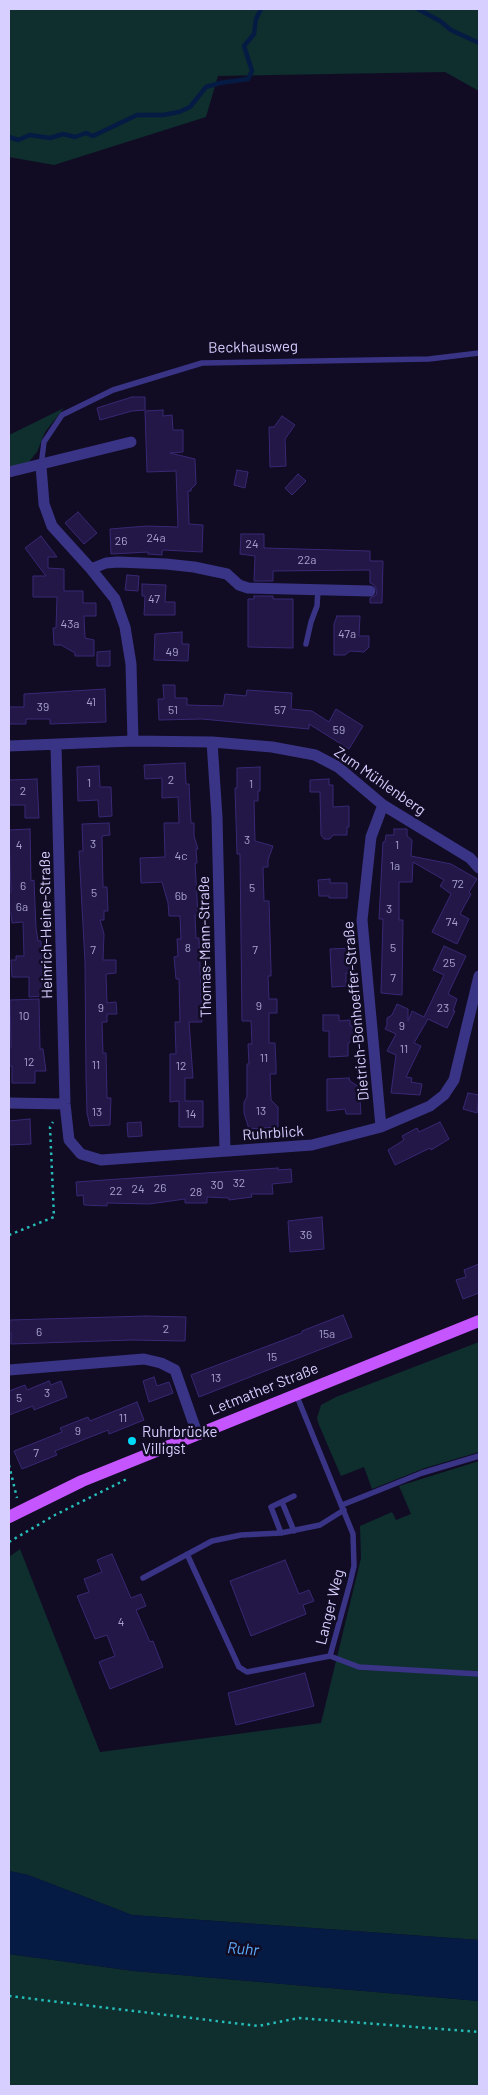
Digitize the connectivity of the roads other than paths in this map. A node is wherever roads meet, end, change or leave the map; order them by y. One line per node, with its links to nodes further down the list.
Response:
1 (479, 352): 3 (lane, Beckhausweg)
2 (131, 442): 3 (street)
3 (41, 466): 4 (street); 5 (street, Beckhausweg)
4 (9, 472)
5 (91, 569): 6 (street); 9 (street)
6 (318, 590): 7 (street); 8 (lane)
7 (370, 590)
8 (306, 644)
9 (133, 741): 10 (street, Zum Mühlenberg); 11 (street, Zum Mühlenberg)
10 (212, 742): 13 (street, Zum Mühlenberg); 19 (street, Thomas-Mann-Straße)
11 (56, 745): 12 (street, Zum Mühlenberg); 17 (street, Heinrich-Heine-Straße)
12 (9, 746)
13 (383, 805): 14 (street, Zum Mühlenberg); 18 (street, Dietrich-Bonhoeffer-Straße)
14 (479, 868)
15 (479, 976): 18 (street, Ruhrblick)
16 (9, 1103): 17 (street)
17 (65, 1104): 19 (street, Ruhrblick)
18 (381, 1127): 19 (street, Ruhrblick)
19 (225, 1151)
20 (479, 1321): 22 (main road, Letmather Straße)
21 (9, 1370): 23 (street)
22 (296, 1394): 23 (main road, Letmather Straße); 27 (lane, Langer Weg)
23 (197, 1434): 28 (main road, Letmather Straße)
24 (479, 1456): 27 (lane)
25 (294, 1496): 26 (lane)
26 (282, 1502): 29 (lane); 30 (lane)
27 (343, 1508): 29 (lane); 33 (lane, Langer Weg)
28 (9, 1517)
29 (294, 1531): 30 (lane)
30 (281, 1533): 31 (lane)
31 (187, 1554): 32 (lane); 33 (lane)
32 (143, 1578)
33 (330, 1656): 34 (lane, Langer Weg)
34 (479, 1674)

